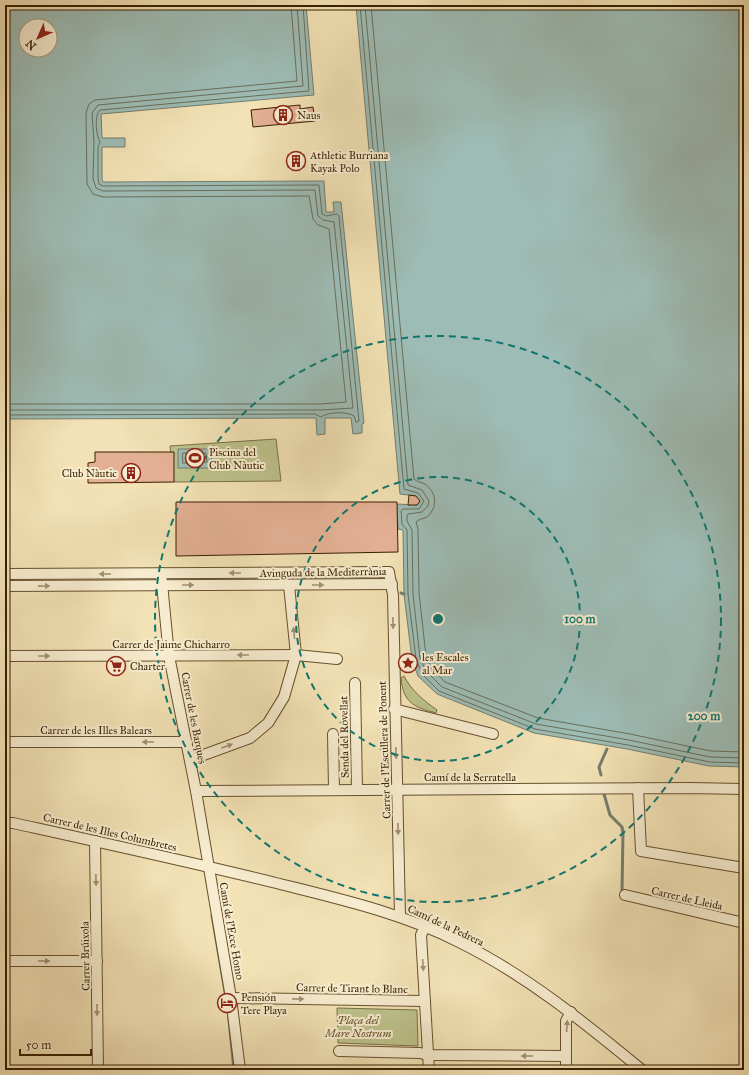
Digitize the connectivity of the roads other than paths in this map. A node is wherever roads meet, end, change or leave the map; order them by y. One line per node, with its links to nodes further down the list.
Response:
1 (160, 573): 2 (street, Avinguda de la Mediterrània, one-way to 2); 3 (street, Avinguda de la Mediterrània, one-way to 1); 4 (street, Carrer de les Barques)
2 (5, 574)
3 (392, 584): 5 (street, Avinguda de la Mediterrània, one-way to 3); 12 (street, Carrer de l'Escullera de Ponent, one-way to 12)
4 (162, 585): 5 (street, Avinguda de la Mediterrània, one-way to 5); 6 (street, Avinguda de la Mediterrània, one-way to 4); 9 (street, Carrer de les Barques)
5 (289, 585): 7 (street, one-way to 5)
6 (5, 586)
7 (296, 655): 9 (street, Carrer de Jaime Chicharro, one-way to 9); 10 (street, Carrer de Jaime Chicharro); 17 (street, one-way to 7)
8 (5, 656): 9 (street, Carrer de Jaime Chicharro, one-way to 9)
9 (169, 656): 16 (street, Carrer de les Barques)
10 (337, 659)
11 (355, 683): 21 (street, Senda del Rovellat)
12 (394, 709): 14 (street); 22 (street, Carrer de l'Escullera de Ponent, one-way to 22)
13 (333, 734): 19 (street)
14 (493, 734)
15 (5, 742): 16 (street, Carrer de les Illes Balears, one-way to 15)
16 (187, 742): 17 (street, Carrer de les Barques)
17 (190, 760): 23 (street, Carrer de les Barques)
18 (638, 788): 20 (street, Camí de la Serratella); 22 (street, Camí de la Serratella); 27 (street)
19 (334, 789): 21 (street, Camí de la Serratella); 23 (street, Camí de la Serratella)
20 (744, 789)
21 (357, 790): 22 (street, Camí de la Serratella)
22 (397, 790): 29 (street, Carrer de l'Escullera de Ponent, one-way to 29)
23 (196, 791): 26 (street, Carrer de les Barques)
24 (5, 823): 25 (street, Carrer de les Illes Columbretes)
25 (95, 841): 26 (street, Carrer de les Illes Columbretes); 33 (street, Carrer Brúixola, one-way to 33)
26 (209, 867): 29 (street, Camí de la Pedrera); 34 (street, Camí de l'Ecce Homo)
27 (744, 868)
28 (625, 895): 30 (street, Carrer de Lleida)
29 (400, 916): 31 (street, Camí de la Pedrera)
30 (744, 923)
31 (425, 927): 35 (street, one-way to 35); 36 (street, Camí de la Pedrera)
32 (5, 961): 33 (street, one-way to 33)
33 (97, 961): 40 (street, Carrer Brúixola, one-way to 40)
34 (231, 998): 35 (street, Carrer de Tirant lo Blanc, one-way to 35); 41 (street, Camí de l'Ecce Homo)
35 (425, 1002): 38 (street)
36 (571, 1012): 39 (street, one-way to 36); 44 (street, Camí de la Pedrera)
37 (339, 1051): 38 (street)
38 (428, 1056): 39 (street, one-way to 38); 42 (street)
39 (566, 1056): 43 (street)
40 (98, 1070)
41 (240, 1070)
42 (429, 1070)
43 (566, 1070)
44 (642, 1070)

